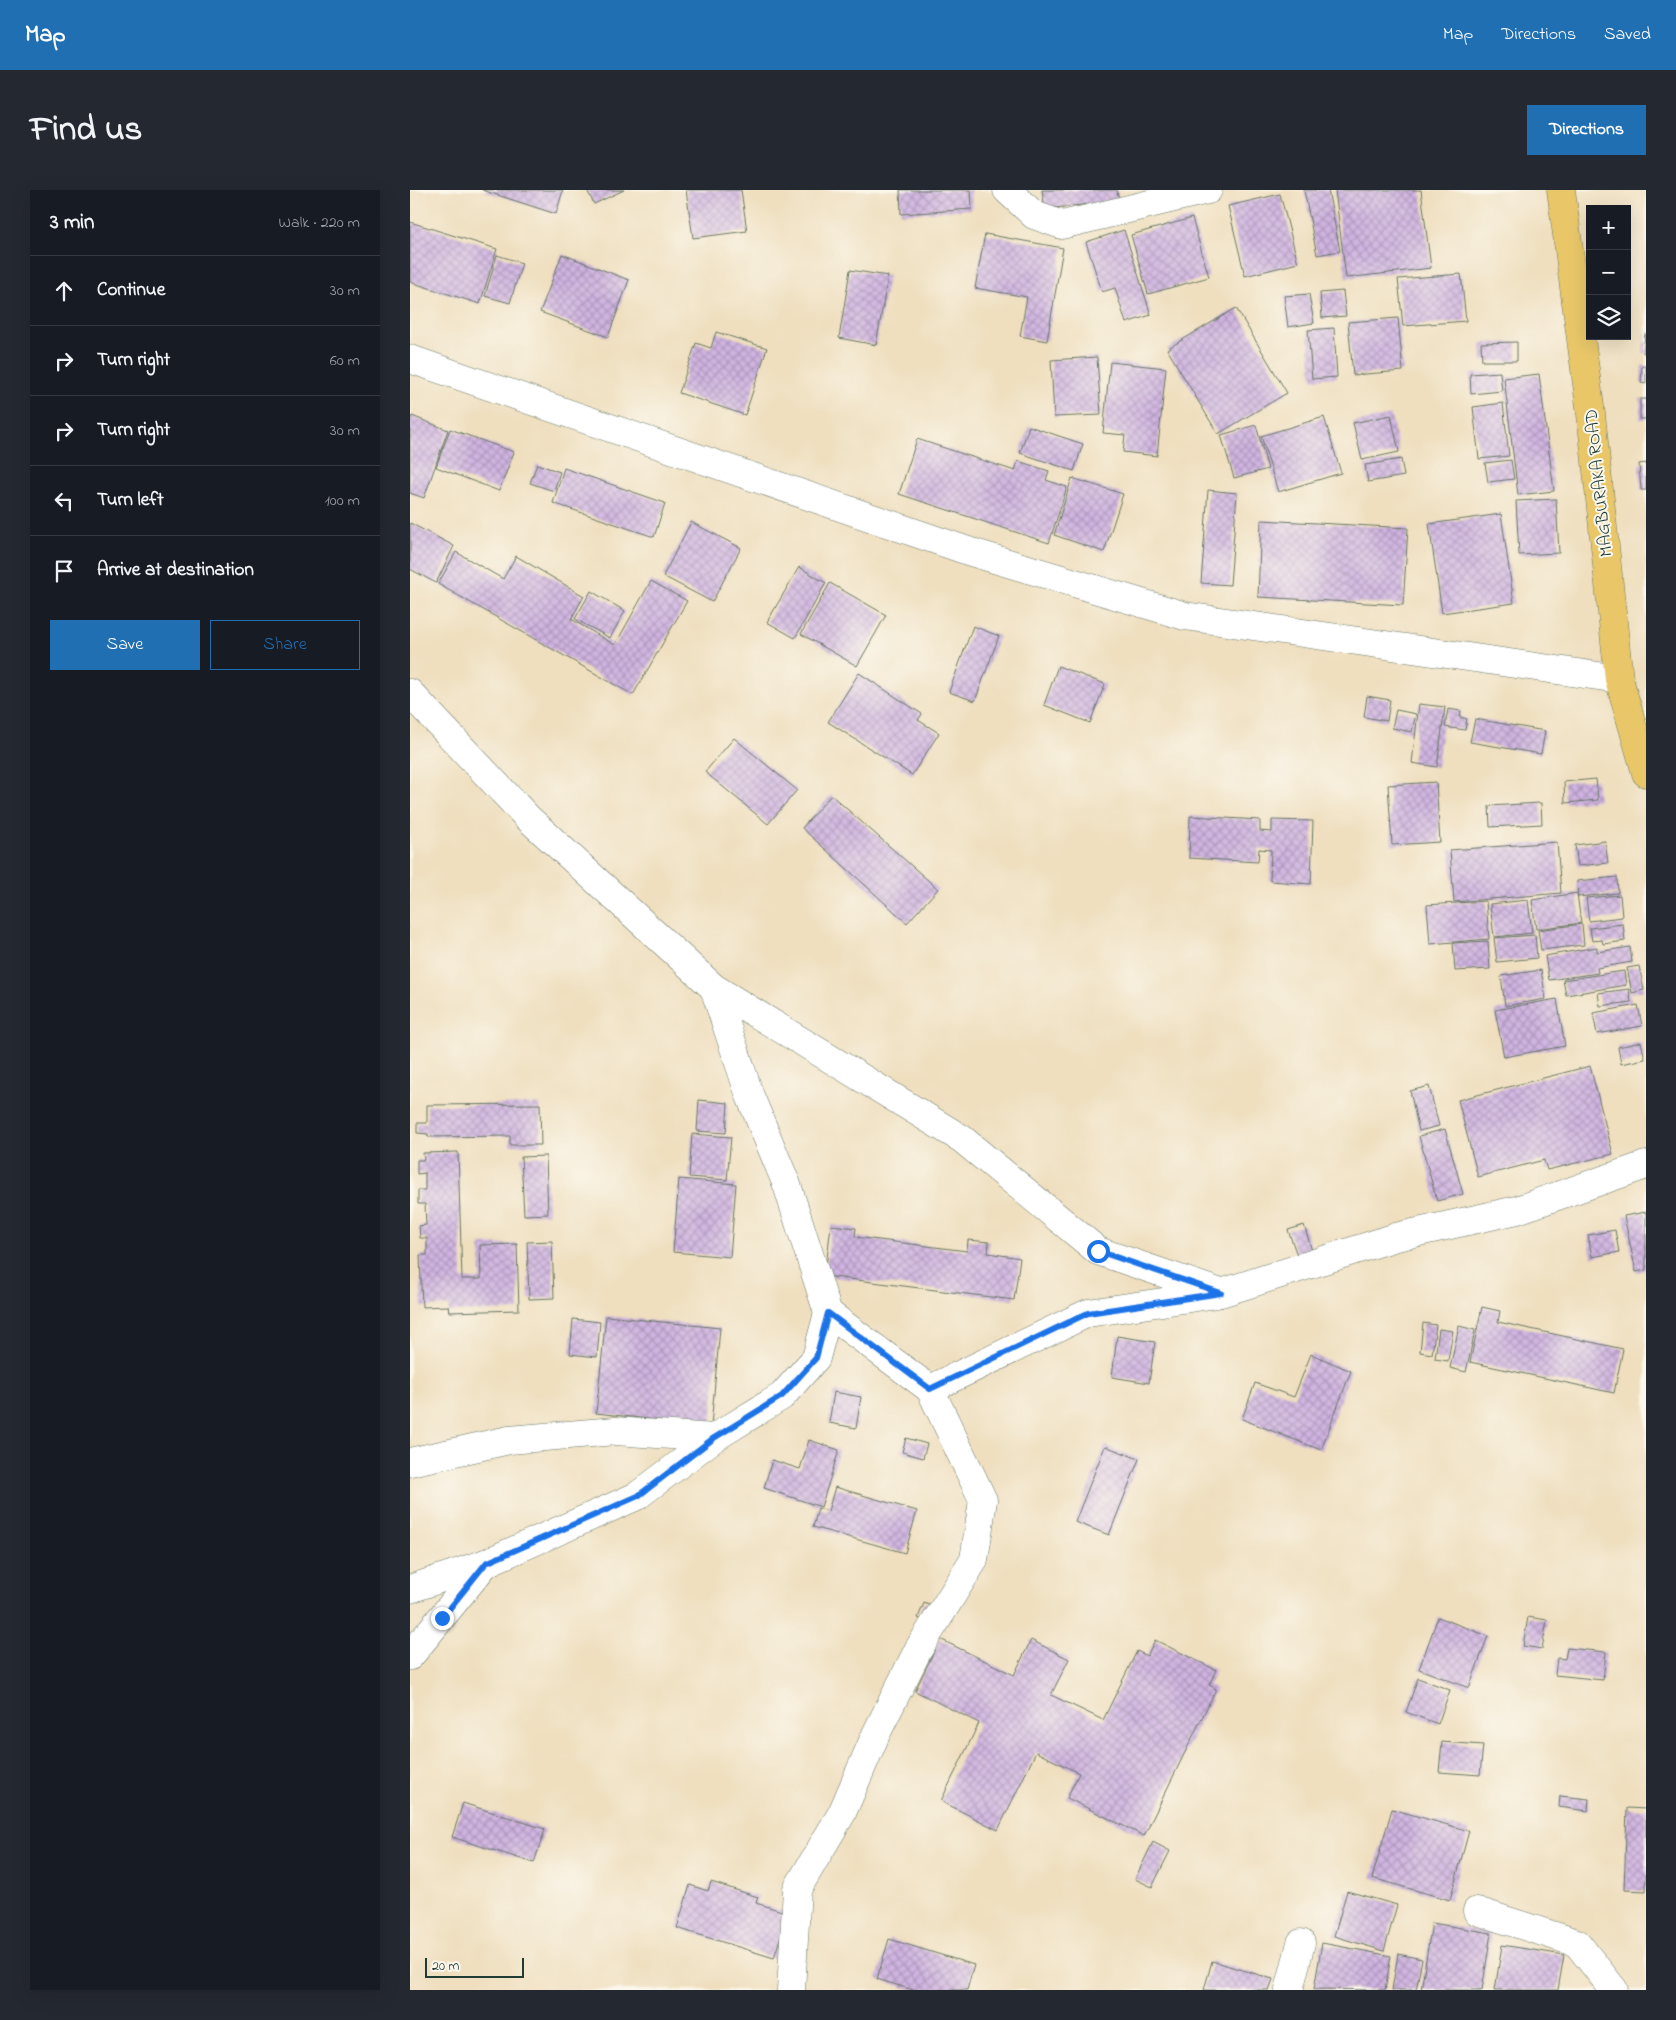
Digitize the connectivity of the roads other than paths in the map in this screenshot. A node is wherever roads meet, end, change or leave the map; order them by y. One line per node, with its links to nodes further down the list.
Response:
1 (1006, 190): 2 (street)
2 (1208, 190)
3 (1561, 190): 5 (main road, MAGBURAKA ROAD)
4 (410, 358): 5 (street)
5 (1618, 679): 7 (main road, MAGBURAKA ROAD)
6 (410, 692): 8 (street)
7 (1646, 773)
8 (714, 988): 10 (street); 11 (street)
9 (1646, 1165): 10 (street)
10 (1221, 1293): 12 (street)
11 (828, 1313): 12 (street); 13 (street)
12 (930, 1389): 20 (street)
13 (714, 1438): 14 (street); 15 (street)
14 (410, 1462)
15 (486, 1563): 16 (street); 17 (street)
16 (410, 1590)
17 (410, 1656)
18 (1477, 1911): 22 (street)
19 (1301, 1943): 21 (street)
20 (791, 1990)
21 (1289, 1990)
22 (1614, 1990)

